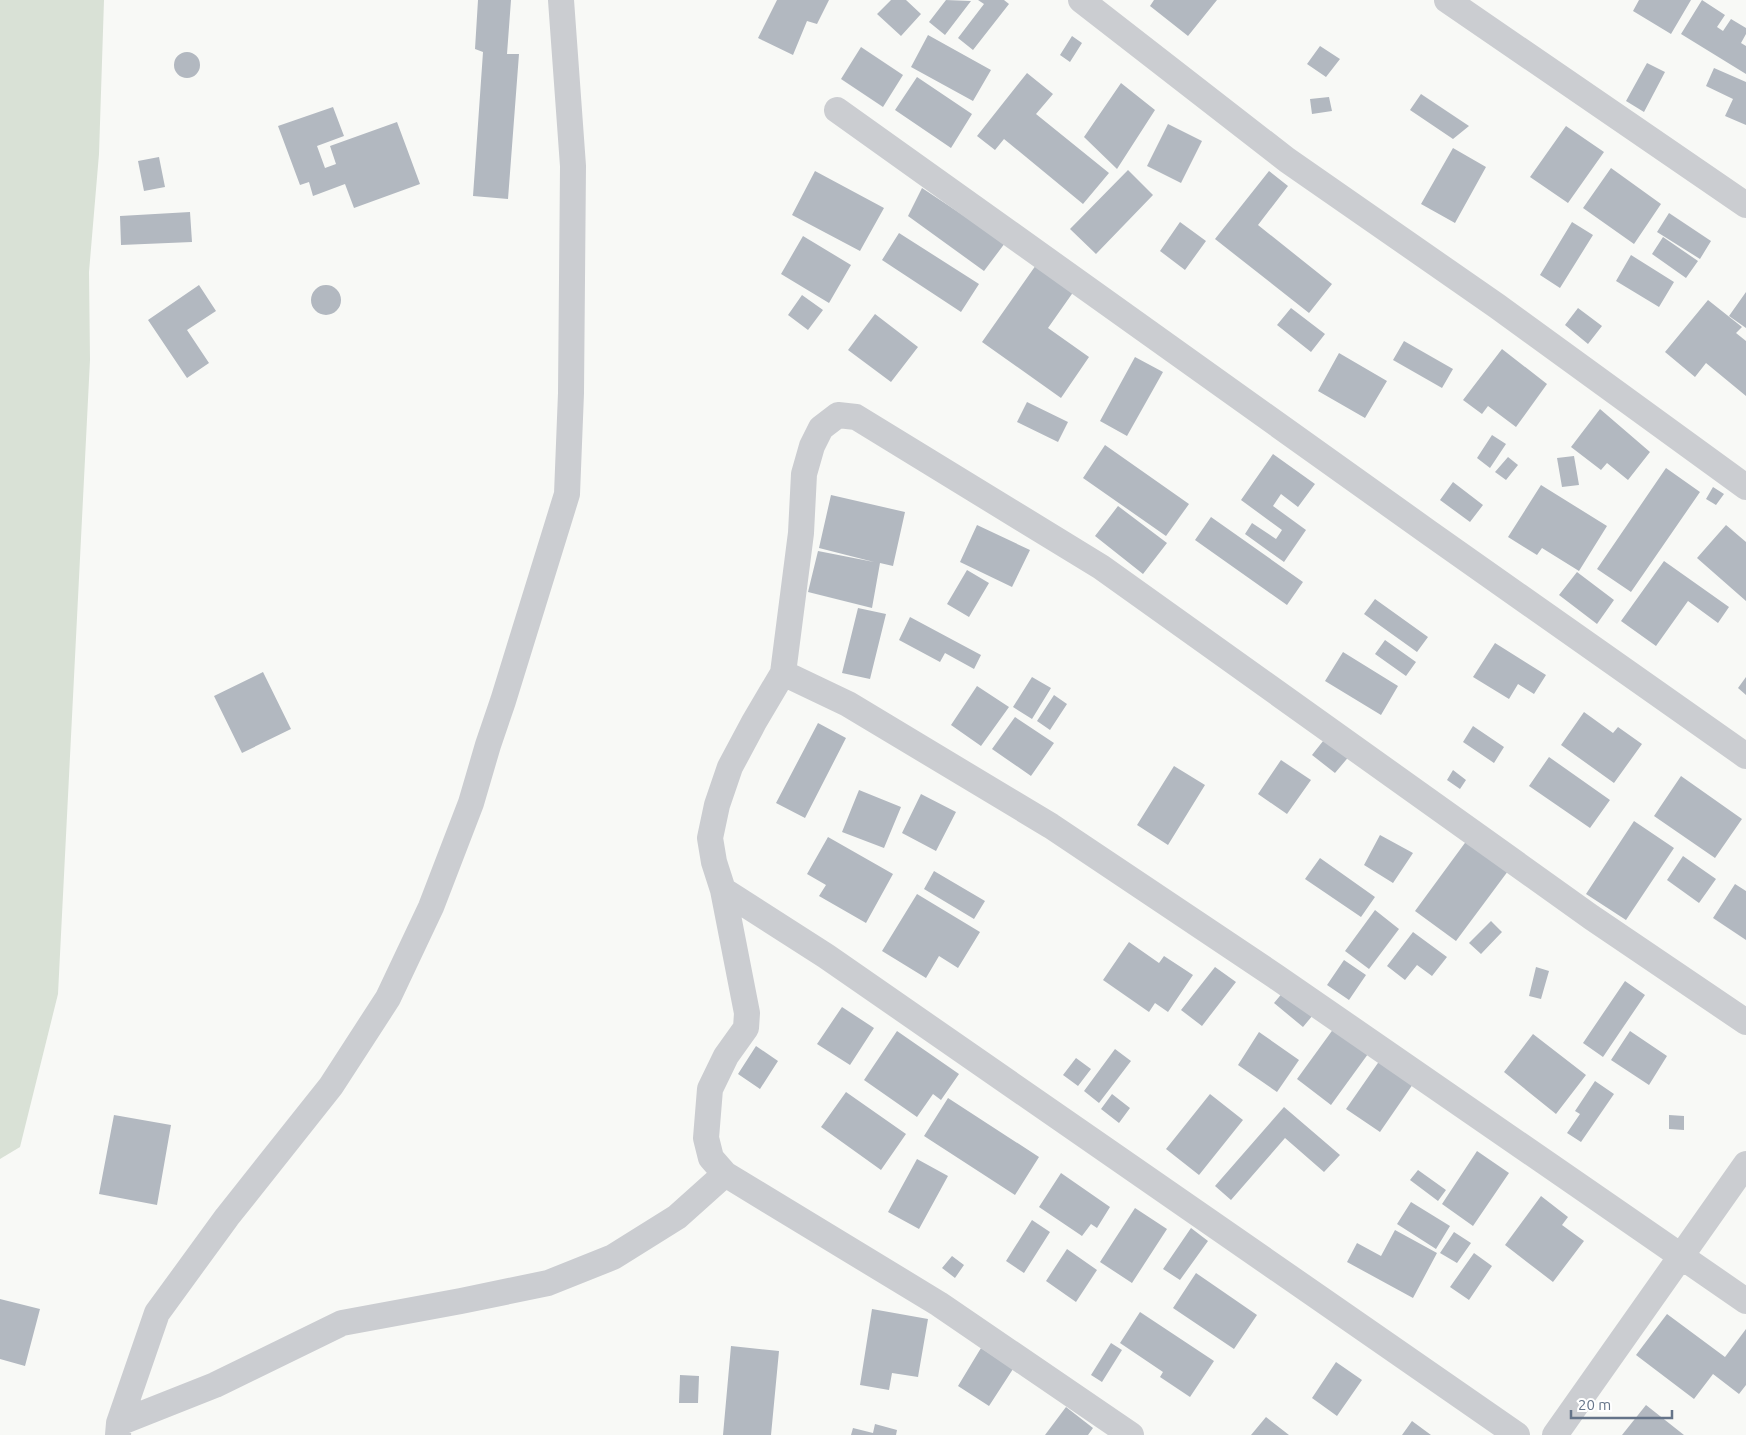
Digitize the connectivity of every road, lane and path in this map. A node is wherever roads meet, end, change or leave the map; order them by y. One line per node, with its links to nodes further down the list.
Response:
1 (561, 0): 15 (street)
2 (1081, 0): 6 (street)
3 (1447, 0): 5 (street)
4 (837, 110): 8 (street)
5 (1746, 205)
6 (1746, 488)
7 (783, 673): 9 (street); 10 (street); 13 (street)
8 (1746, 756)
9 (723, 890): 12 (street); 17 (street)
10 (1746, 1022)
11 (1746, 1164): 13 (street)
12 (725, 1174): 15 (street); 16 (street)
13 (1680, 1256): 14 (street); 18 (street)
14 (1746, 1301)
15 (119, 1429)
16 (1131, 1435)
17 (1518, 1435)
18 (1555, 1435)

